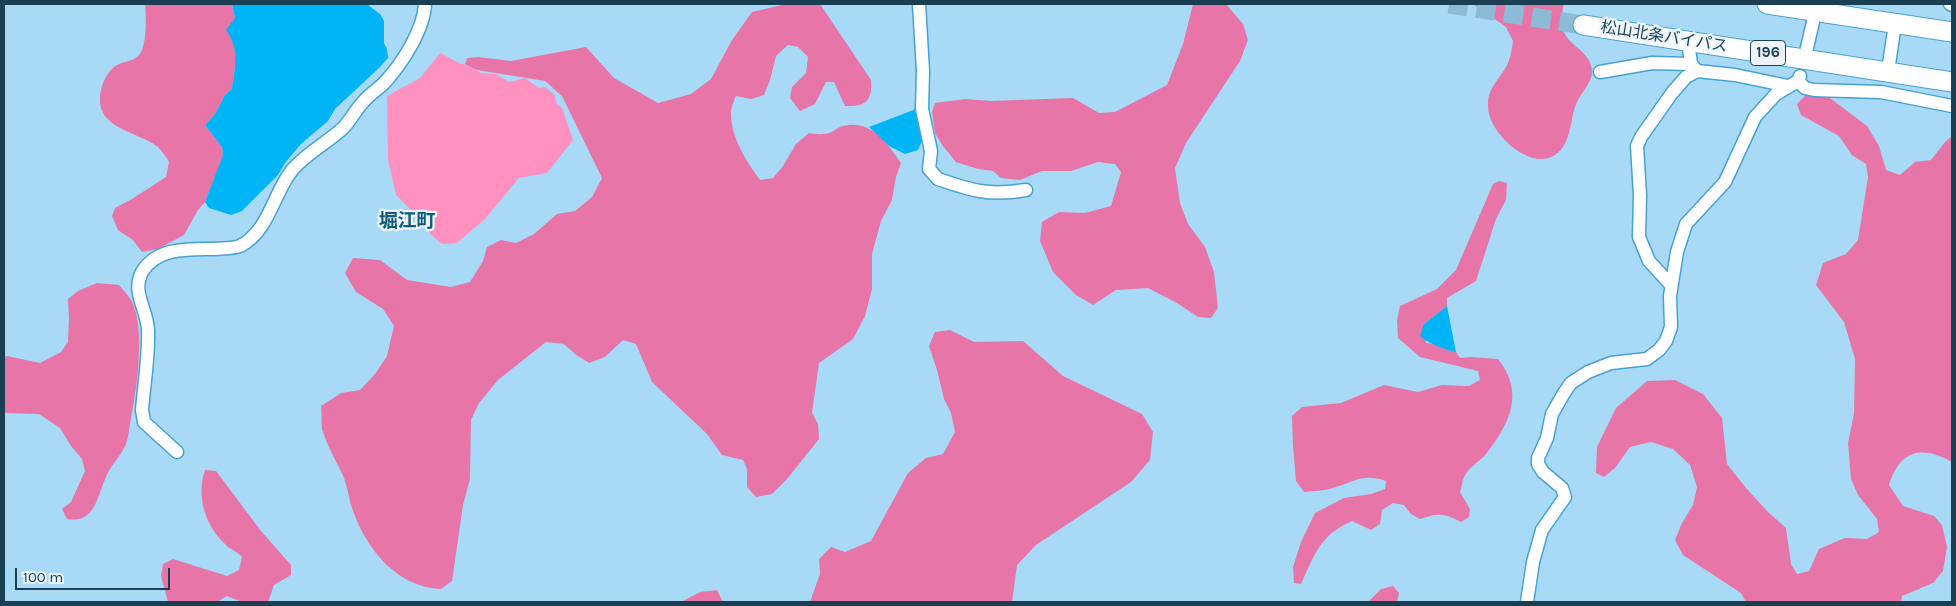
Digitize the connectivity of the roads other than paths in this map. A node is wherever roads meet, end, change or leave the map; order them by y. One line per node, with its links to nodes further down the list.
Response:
1 (425, 4): 18 (street)
2 (919, 4): 16 (street)
3 (1767, 4): 5 (highway)
4 (1813, 22): 9 (street)
5 (1895, 24): 7 (highway); 11 (street)
6 (1583, 25): 8 (highway, 松山北条バイパス / 196)
7 (1952, 32)
8 (1688, 40): 10 (street); 11 (highway, 松山北条バイパス / 196)
9 (1806, 52)
10 (1694, 68): 12 (street); 13 (street); 17 (street)
11 (1888, 71): 14 (highway, 松山北条バイパス / 196)
12 (1600, 72)
13 (1795, 81): 15 (street); 17 (street)
14 (1952, 82)
15 (1952, 106)
16 (1026, 190)
17 (1671, 285): 19 (street)
18 (177, 452)
19 (1526, 602)

